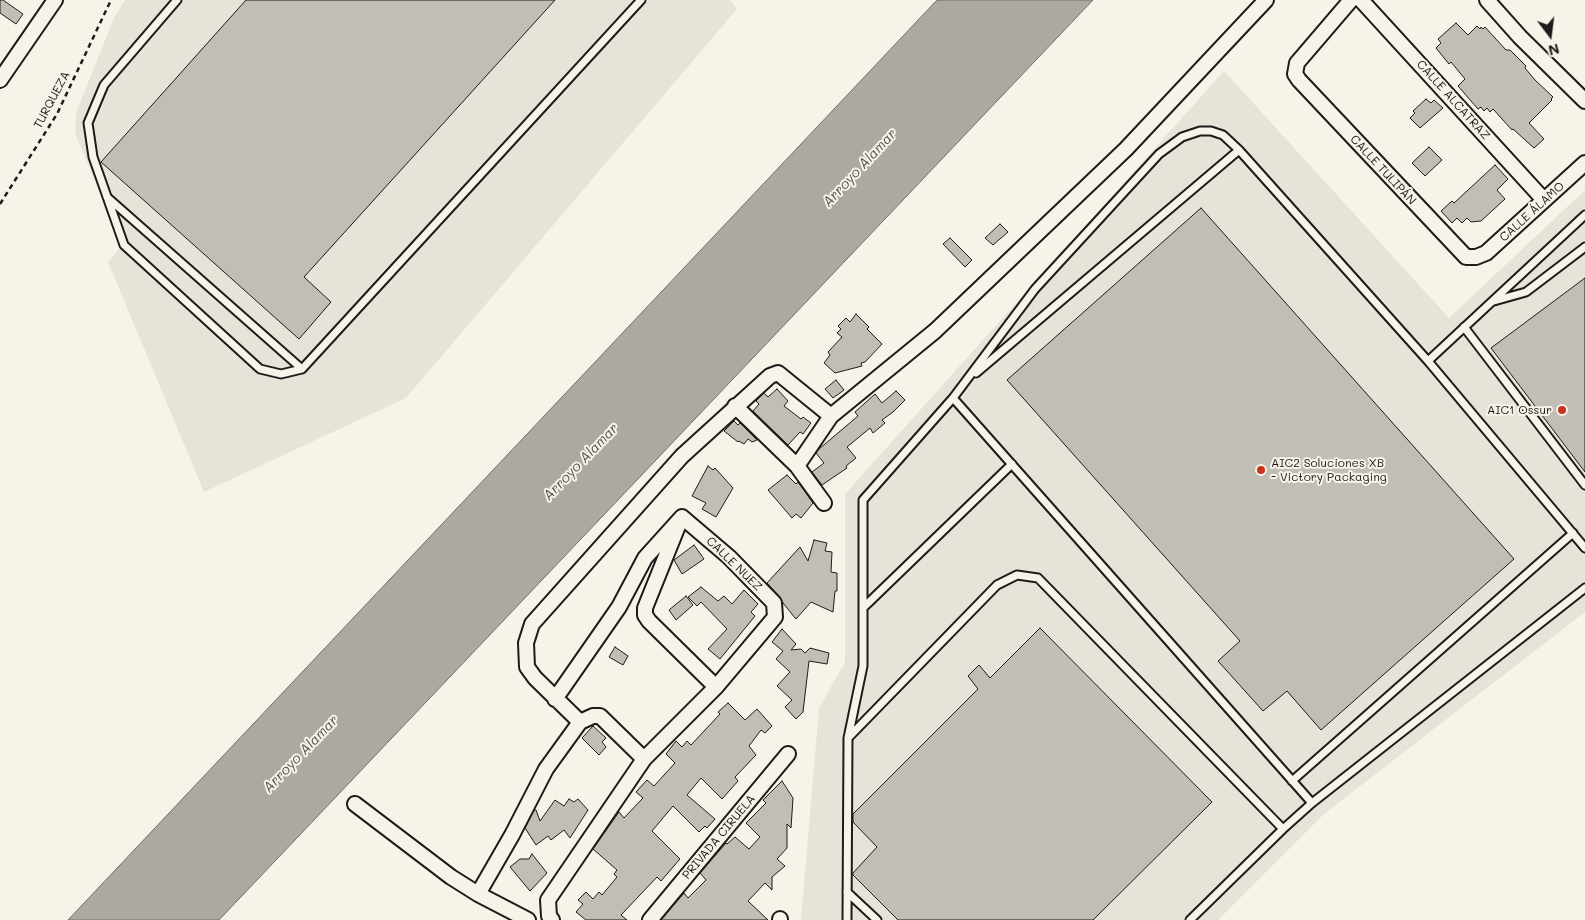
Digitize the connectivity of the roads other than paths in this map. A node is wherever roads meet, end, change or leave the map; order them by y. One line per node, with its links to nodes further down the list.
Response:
1 (56, 0): 8 (street)
2 (177, 0): 12 (lane)
3 (641, 0): 20 (lane)
4 (1266, 0): 24 (street)
5 (1351, 0): 16 (street, CALLE TULIPÁN)
6 (1362, 0): 13 (street, CALLE ALCATRAZ)
7 (1487, 0): 9 (street)
8 (0, 80)
9 (1585, 100)
10 (1239, 150): 19 (lane); 21 (lane); 21 (lane)
11 (1585, 163): 13 (street, CALLE ÁLAMO)
12 (105, 196): 20 (lane); 20 (lane)
13 (1544, 200): 16 (street, CALLE ÁLAMO)
14 (1585, 215): 17 (lane)
15 (1585, 247): 17 (lane)
16 (1476, 258)
17 (1491, 302): 18 (lane)
18 (1464, 327): 19 (lane); 27 (lane)
19 (1428, 361): 30 (lane)
20 (302, 369)
21 (965, 382): 22 (lane)
22 (953, 398): 25 (lane); 33 (lane)
23 (735, 406): 24 (street); 26 (street); 35 (street)
24 (831, 416): 26 (street)
25 (1012, 464): 33 (lane); 40 (lane)
26 (797, 466): 28 (street)
27 (1585, 485)
28 (824, 503)
29 (682, 517): 34 (street); 34 (street, CALLE NUEZ); 35 (street)
30 (1573, 534): 31 (lane); 40 (lane)
31 (1585, 548)
32 (1585, 588): 41 (lane)
33 (864, 607): 37 (lane)
34 (716, 687): 39 (street)
35 (555, 699): 36 (street)
36 (580, 722): 39 (street); 45 (street)
37 (848, 738): 43 (lane); 44 (lane)
38 (788, 754): 49 (street, PRIVADA CIRUELA)
39 (644, 759): 46 (street)
40 (1292, 781): 41 (lane)
41 (1312, 803): 43 (lane)
42 (355, 804): 45 (street)
43 (1282, 829): 52 (lane)
44 (847, 892): 50 (lane); 51 (lane)
45 (478, 894): 47 (street)
46 (549, 915): 48 (street)
47 (528, 920)
48 (534, 920)
49 (650, 920)
50 (847, 920)
51 (877, 920)
52 (1190, 920)

